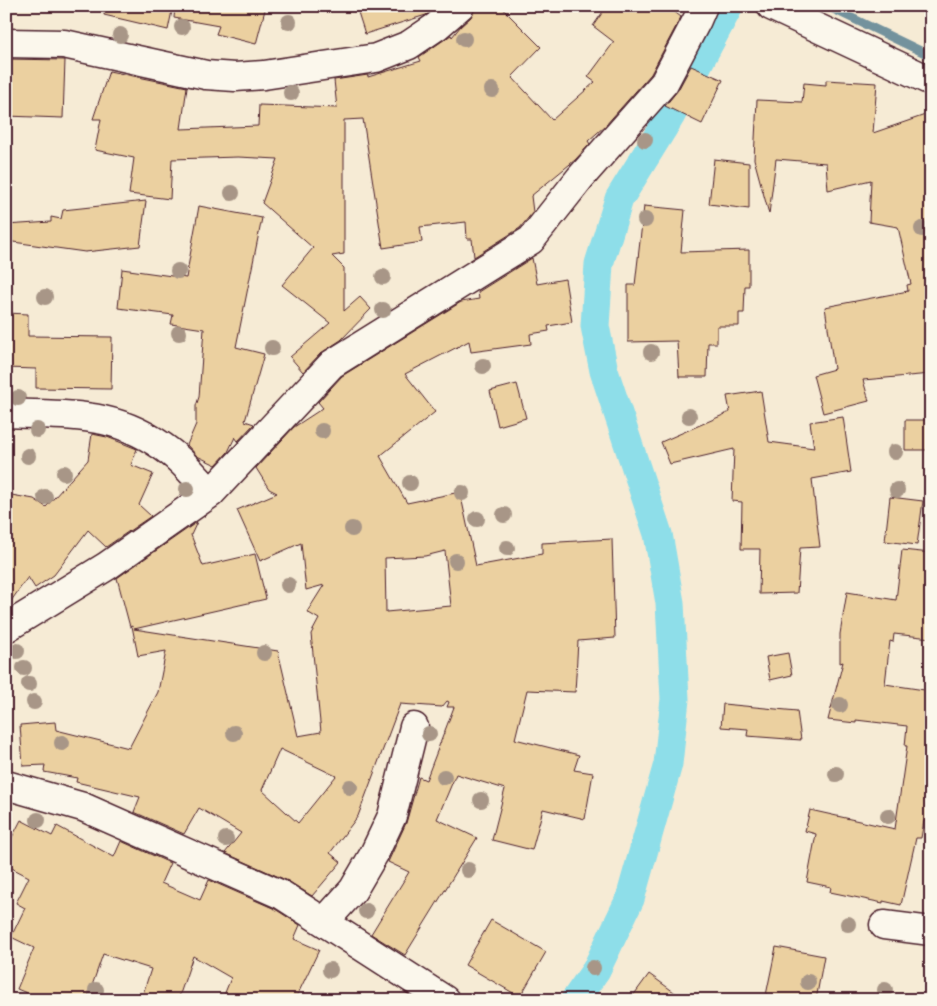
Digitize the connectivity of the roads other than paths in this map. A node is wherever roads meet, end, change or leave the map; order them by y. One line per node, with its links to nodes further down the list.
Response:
1 (460, 6): 4 (street)
2 (703, 6): 7 (street)
3 (777, 9): 5 (street)
4 (6, 44)
5 (931, 81)
6 (6, 413): 7 (street)
7 (210, 493): 8 (street)
8 (6, 628)
9 (414, 727): 11 (street)
10 (6, 785): 11 (street)
11 (324, 922): 14 (street)
12 (884, 925): 13 (street)
13 (931, 931)
14 (445, 1000)

